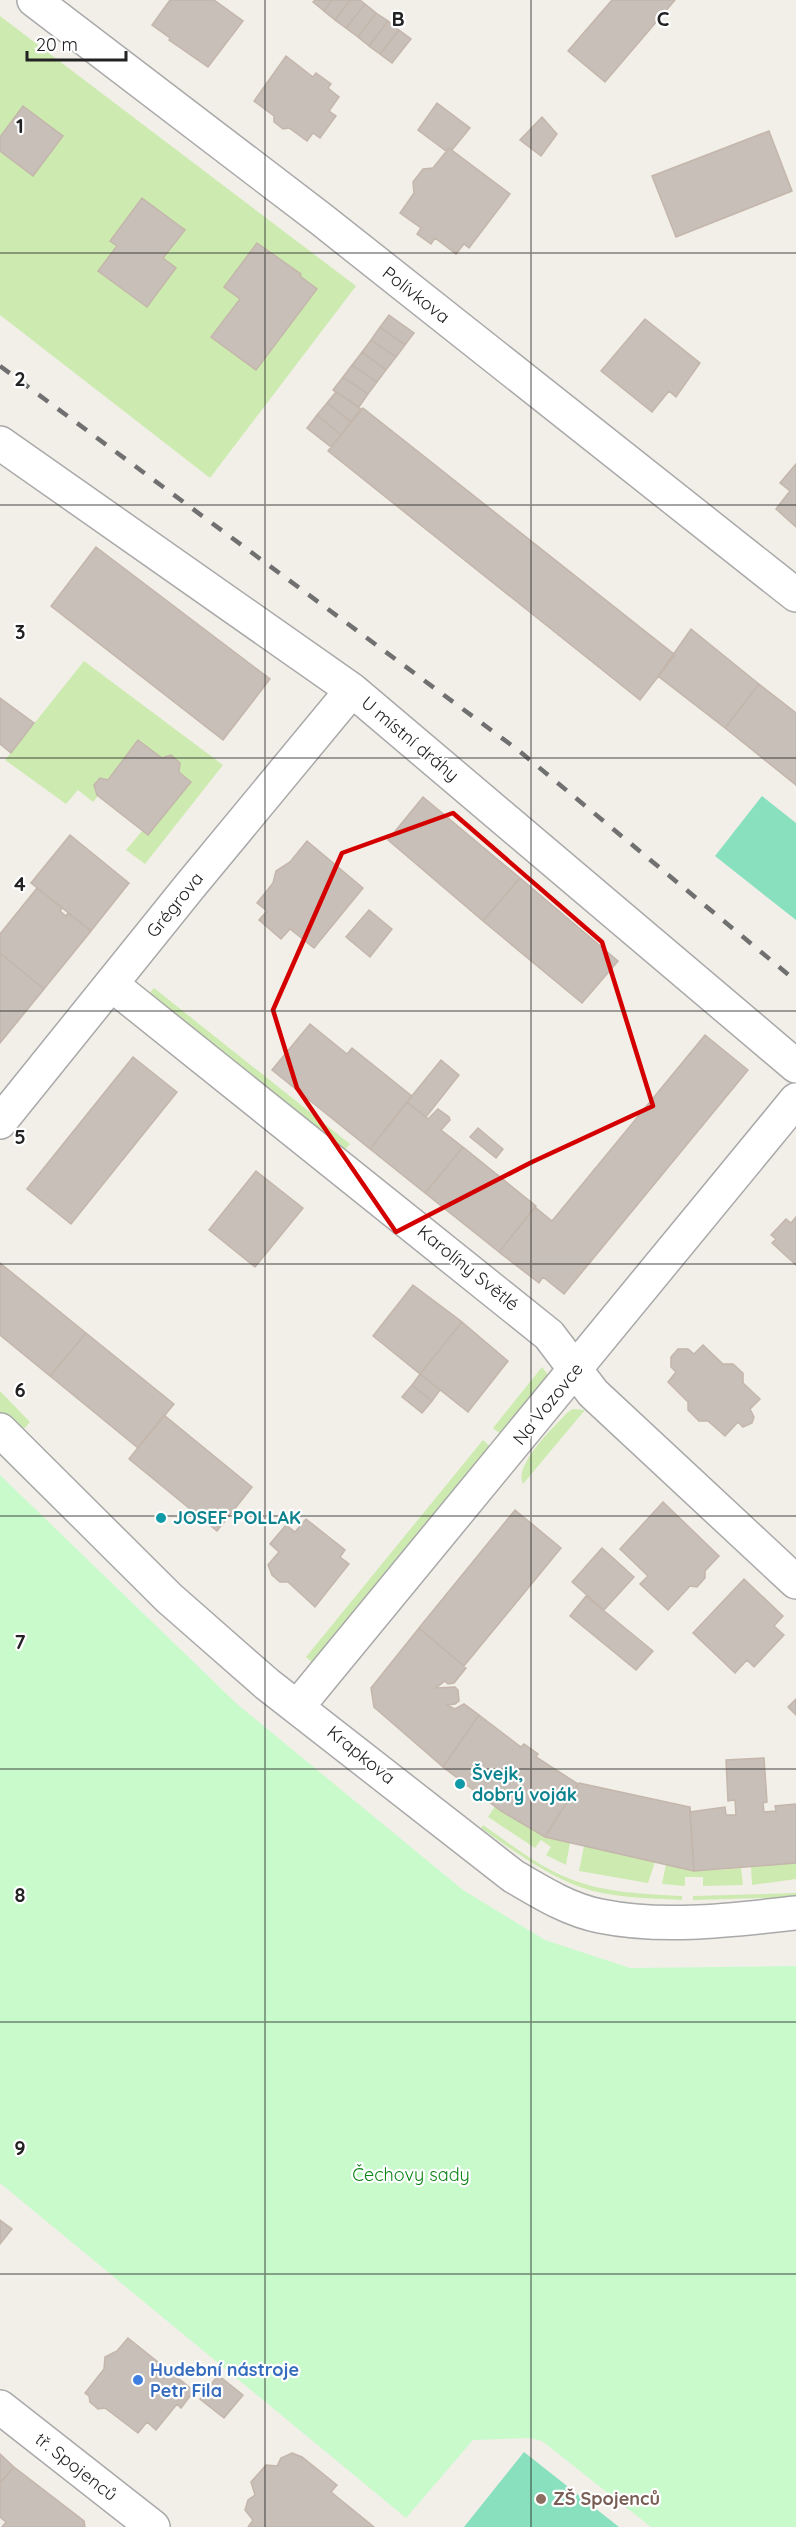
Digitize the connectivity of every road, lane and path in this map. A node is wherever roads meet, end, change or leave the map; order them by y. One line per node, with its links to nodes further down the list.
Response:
1 (34, 0): 3 (street, Polívkova)
2 (0, 443): 4 (street, U místní dráhy)
3 (796, 595)
4 (352, 690): 5 (street, Grégrova); 6 (street, U místní dráhy)
5 (111, 984): 8 (street, Grégrova); 9 (street, Karolíny Světlé)
6 (796, 1066)
7 (796, 1100): 9 (street, Na Vozovce)
8 (0, 1122)
9 (575, 1370): 11 (street, Karolíny Světlé); 12 (street, Na Vozovce)
10 (0, 1430): 12 (street, Krapkova)
11 (796, 1582)
12 (298, 1706): 13 (street, Krapkova)
13 (796, 1913)
14 (0, 2406): 15 (street, tř. Spojenců)
15 (136, 2522)

